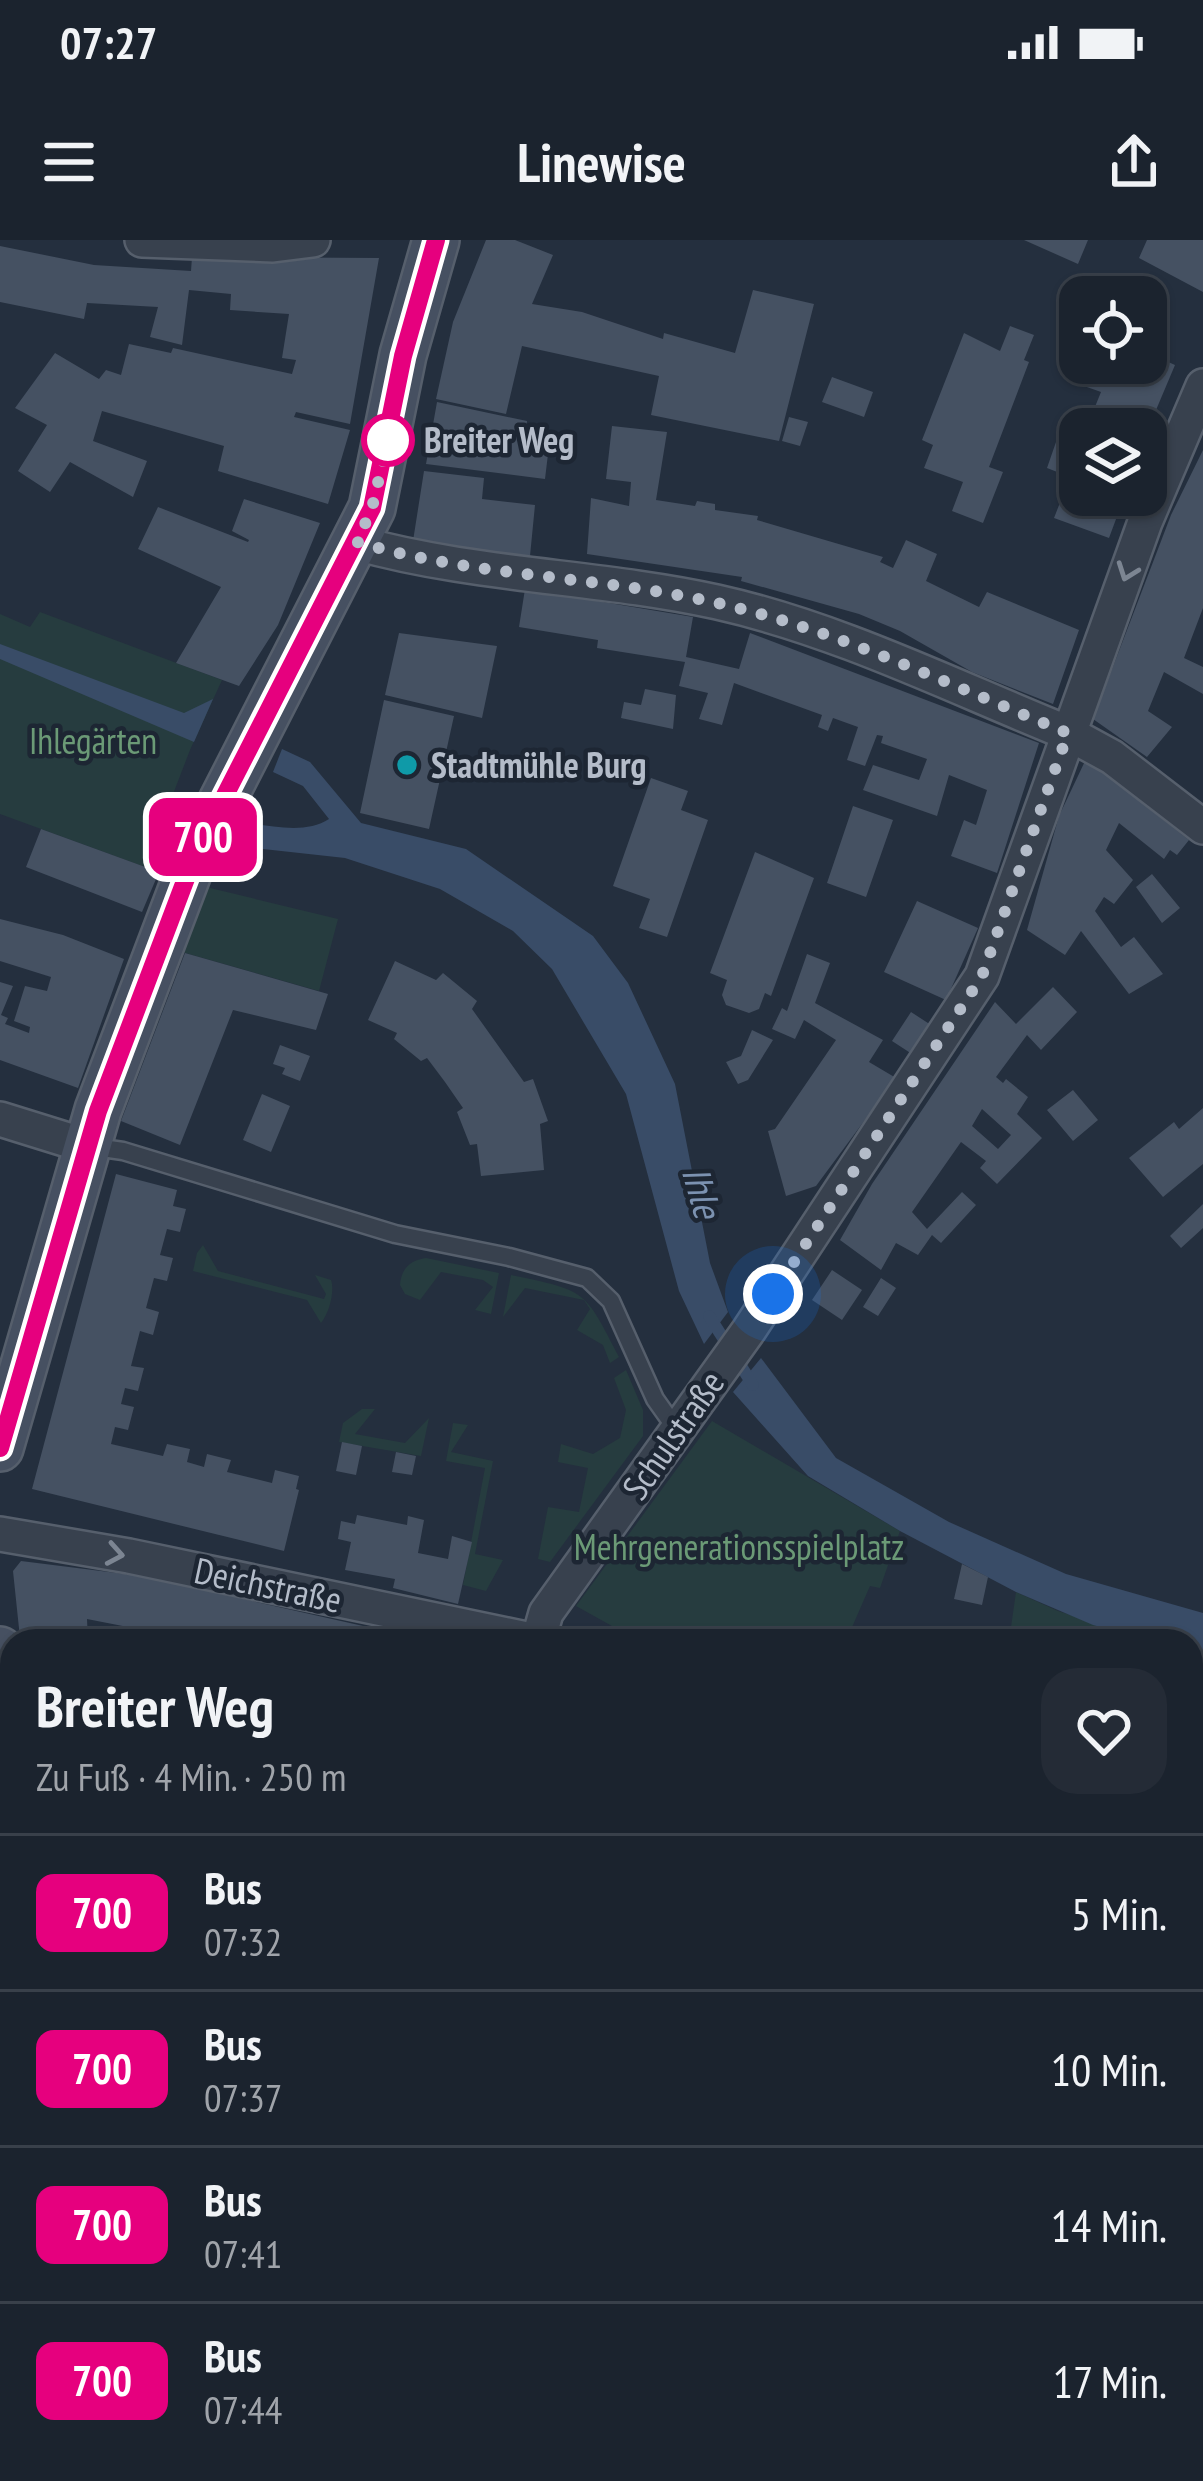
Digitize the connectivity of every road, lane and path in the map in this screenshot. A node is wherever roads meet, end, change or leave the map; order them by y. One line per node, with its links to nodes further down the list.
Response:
1 (142, 240): 2 (street)
2 (313, 240)
3 (430, 241): 5 (street)
4 (1203, 386): 6 (street, Schulstraße, one-way to 6)
5 (357, 542): 6 (street); 9 (street)
6 (1068, 733): 7 (street); 10 (street, Schulstraße)
7 (1203, 827)
8 (0, 1119): 9 (street)
9 (87, 1146): 10 (lane); 11 (street)
10 (677, 1430): 14 (street, Schulstraße)
11 (0, 1448)
12 (0, 1534): 13 (street, Deichstraße, one-way to 13)
13 (479, 1629)
14 (541, 1629)

